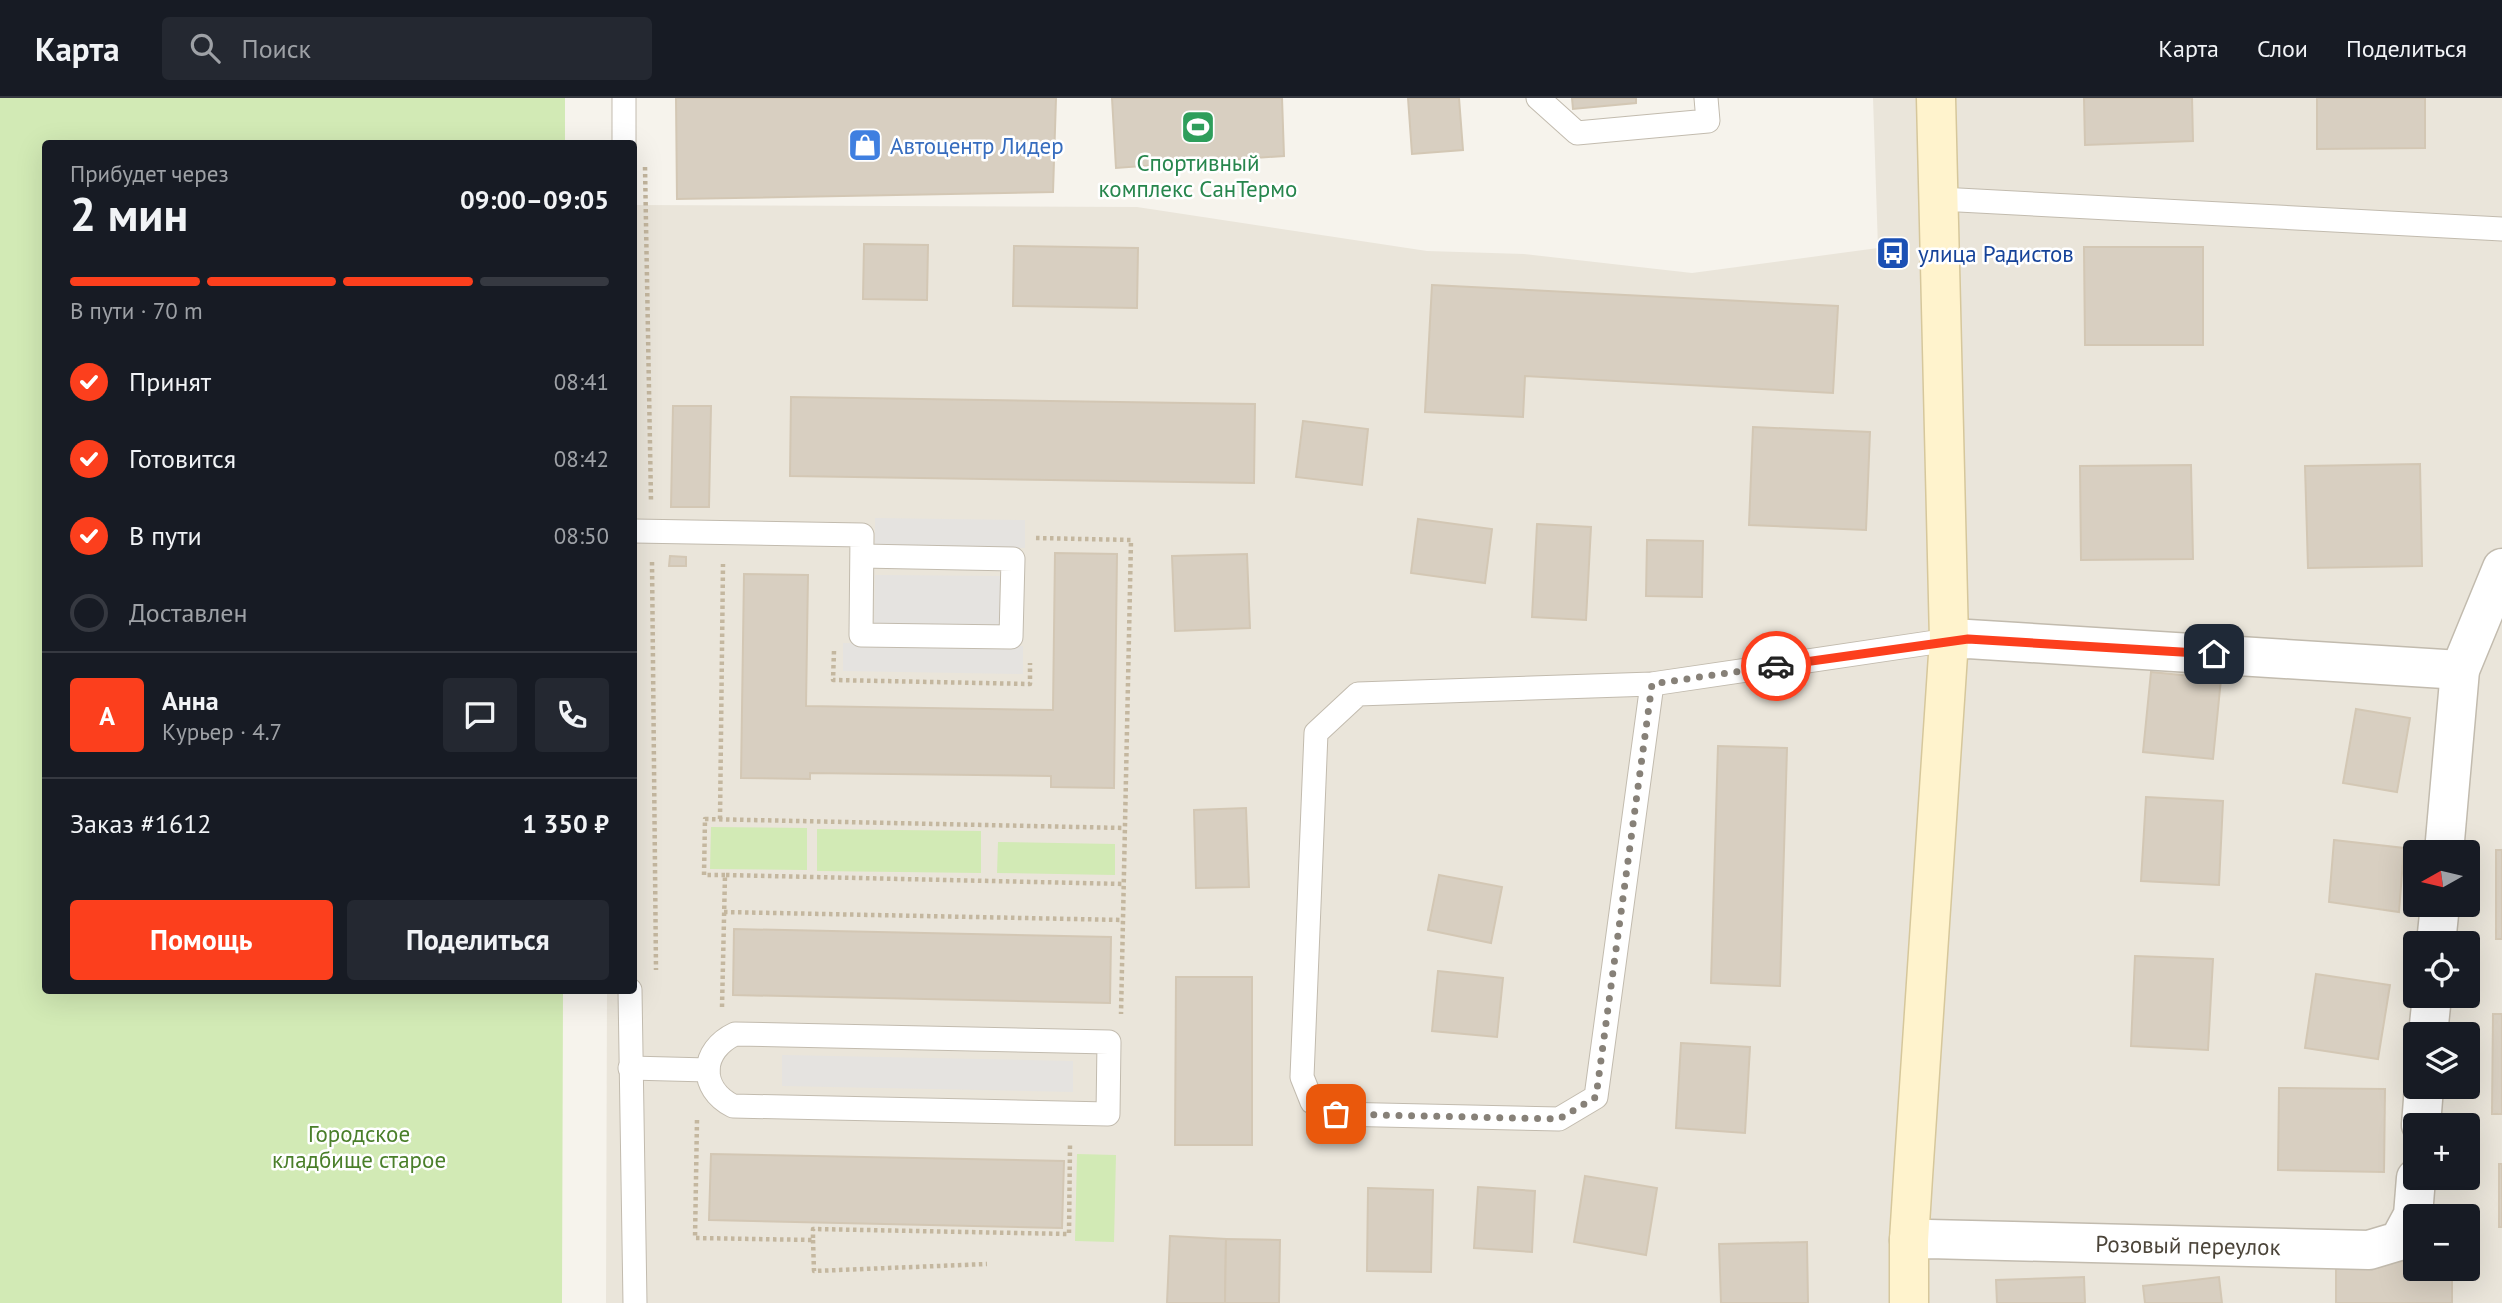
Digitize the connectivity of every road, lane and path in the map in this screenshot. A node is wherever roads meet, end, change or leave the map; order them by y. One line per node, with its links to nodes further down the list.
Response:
1 (624, 98): 5 (lane)
2 (1538, 98): 3 (lane)
3 (1706, 98)
4 (1936, 98): 7 (main road)
5 (624, 140)
6 (645, 163): 9 (path)
7 (1940, 199): 8 (lane); 15 (main road)
8 (2502, 229)
9 (642, 532): 12 (lane); 26 (path)
10 (1033, 538): 20 (path)
11 (723, 553): 19 (path)
12 (862, 556): 12 (lane)
13 (2502, 568): 17 (street)
14 (834, 638): 16 (path)
15 (1949, 640): 17 (street); 18 (lane); 36 (main road)
16 (1031, 657)
17 (2460, 670): 21 (street)
18 (1652, 684): 18 (lane)
19 (720, 819): 20 (path); 22 (path)
20 (1125, 828): 23 (path)
21 (2445, 840)
22 (725, 875): 23 (path); 24 (path)
23 (1124, 884): 25 (path)
24 (724, 912): 25 (path); 28 (path)
25 (1123, 920): 29 (path)
26 (656, 981)
27 (630, 994): 30 (lane)
28 (722, 1014)
29 (1110, 1042): 31 (lane); 33 (lane)
30 (630, 1068): 31 (lane); 38 (lane)
31 (708, 1070): 33 (lane)
32 (698, 1108): 35 (path)
33 (1108, 1114): 35 (path)
34 (2415, 1190): 36 (street, Розовый переулок)
35 (813, 1240): 37 (path)
36 (1909, 1240): 39 (main road)
37 (987, 1264)
38 (635, 1303)
39 (1909, 1303)

